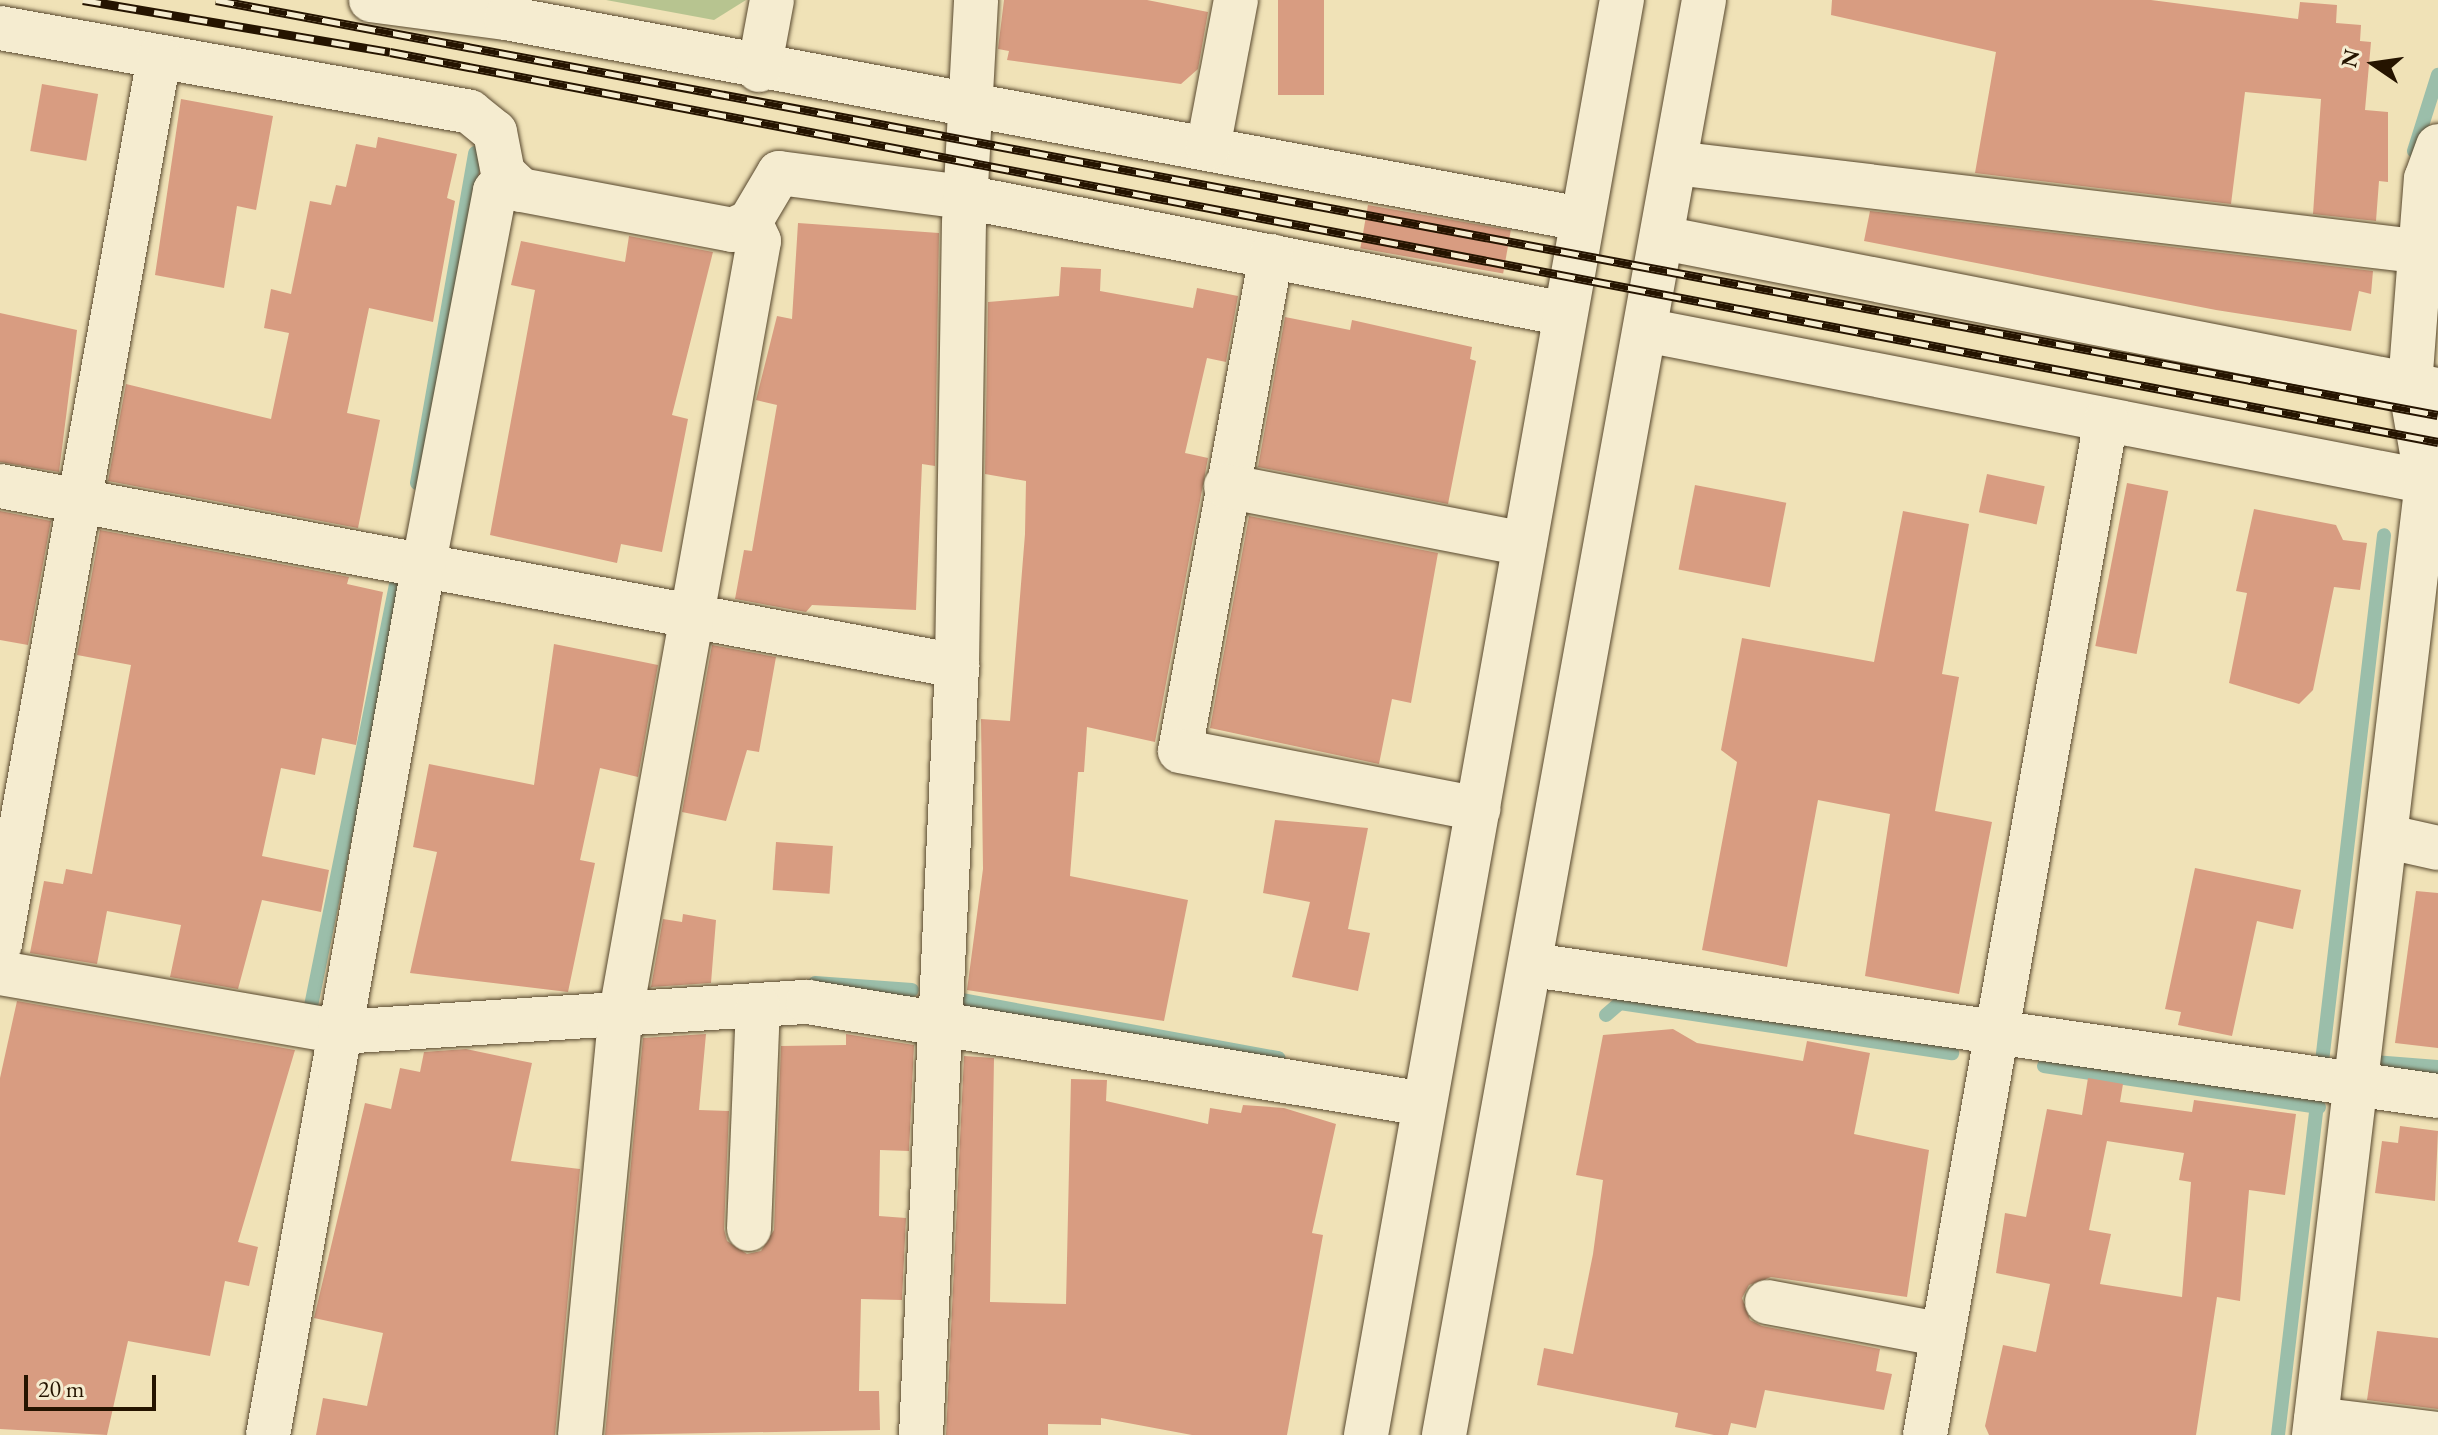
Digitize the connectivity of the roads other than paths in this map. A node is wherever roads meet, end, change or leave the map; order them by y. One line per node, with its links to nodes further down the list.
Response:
1 (371, 0): 7 (street)
2 (772, 0): 10 (street)
3 (976, 0): 11 (street)
4 (1236, 0): 13 (street)
5 (1622, 0): 17 (street)
6 (1704, 0): 14 (street)
7 (469, 6): 10 (street)
8 (0, 28): 9 (street)
9 (159, 58): 15 (street); 29 (street)
10 (759, 70): 11 (street)
11 (970, 104): 13 (street); 16 (street)
12 (2438, 146): 20 (street)
13 (1208, 148): 17 (street)
14 (1675, 163): 19 (street); 20 (street)
15 (507, 178): 18 (street); 31 (street)
16 (965, 197): 18 (street); 21 (street); 33 (street)
17 (1581, 219): 22 (street)
18 (750, 222): 32 (street)
19 (1663, 238): 23 (street); 24 (street)
20 (2409, 250): 24 (street)
21 (1271, 256): 22 (street); 28 (street)
22 (1565, 314): 30 (street)
23 (1645, 330): 25 (street); 38 (street)
24 (2424, 387): 26 (street)
25 (2106, 420): 26 (street); 44 (street)
26 (2432, 483): 35 (street)
27 (0, 486): 29 (street)
28 (1226, 486): 30 (street); 34 (street)
29 (80, 501): 31 (street); 37 (street)
30 (1524, 544): 34 (street)
31 (424, 563): 32 (street); 43 (street)
32 (693, 613): 33 (street); 41 (street)
33 (957, 666): 42 (street)
34 (1478, 809): 47 (street)
35 (2389, 837): 36 (street); 45 (street)
36 (2438, 848)
37 (0, 944)
38 (1532, 965): 44 (street); 57 (street)
39 (0, 973): 43 (street)
40 (758, 1006): 41 (street); 42 (street); 48 (street)
41 (620, 1018): 43 (street); 54 (street)
42 (936, 1018): 47 (street); 55 (street)
43 (340, 1032): 53 (street)
44 (1996, 1034): 45 (street); 50 (street)
45 (2344, 1076): 46 (street); 51 (street)
46 (2438, 1096)
47 (1424, 1104): 56 (street)
48 (749, 1229)
49 (1767, 1302): 50 (street)
50 (1943, 1335): 58 (street)
51 (2315, 1427): 52 (street)
52 (2438, 1434)
53 (268, 1435)
54 (580, 1435)
55 (921, 1435)
56 (1366, 1435)
57 (1444, 1435)
58 (1925, 1435)

